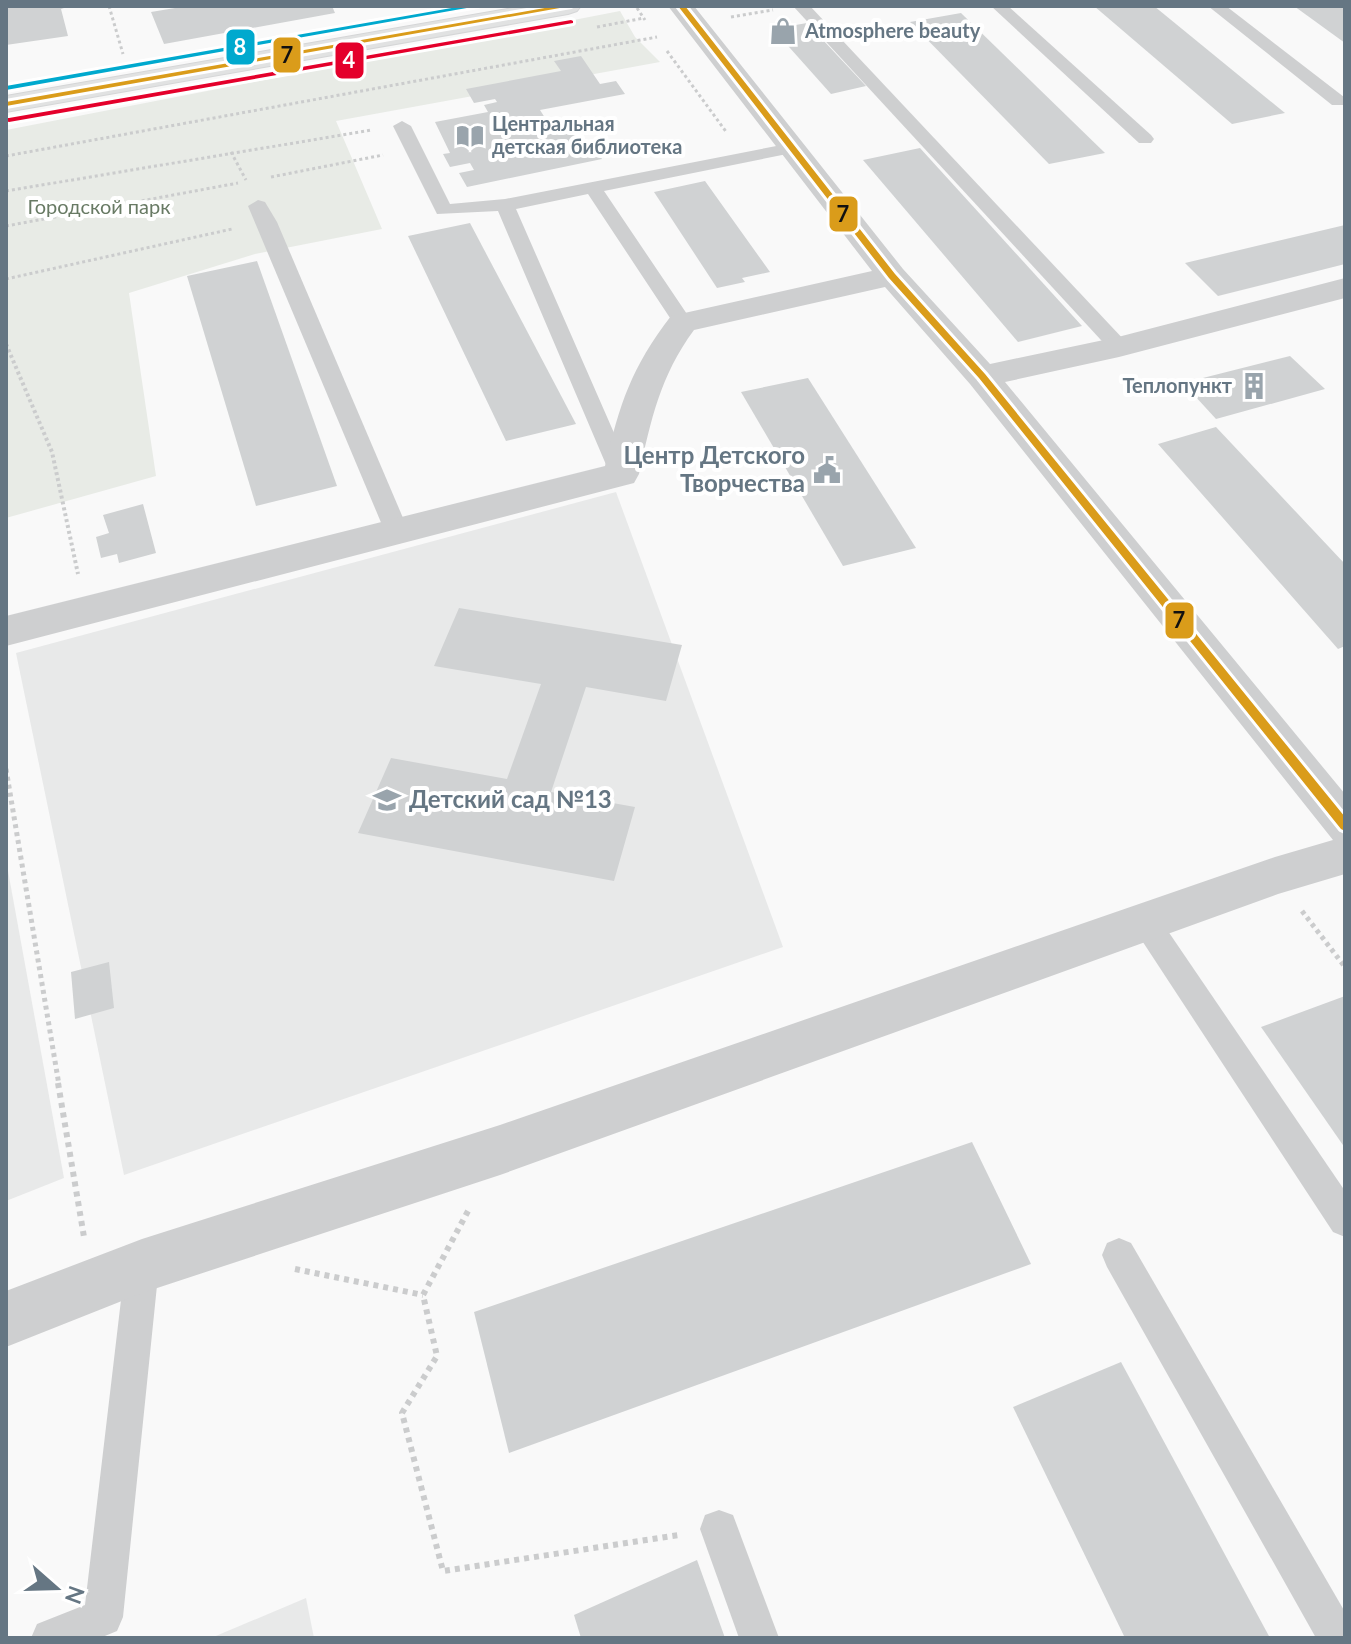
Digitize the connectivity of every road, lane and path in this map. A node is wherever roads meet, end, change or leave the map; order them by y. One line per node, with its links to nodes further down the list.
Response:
1 (109, 6): 9 (path)
2 (568, 6): 9 (street)
3 (999, 6): 13 (lane)
4 (1216, 6): 10 (lane)
5 (792, 7): 7 (path); 30 (lane)
6 (637, 8): 16 (path)
7 (688, 14): 14 (street)
8 (666, 48): 17 (path)
9 (132, 82): 11 (street)
10 (1338, 101)
11 (6, 104)
12 (402, 126): 15 (lane); 21 (path)
13 (1145, 139)
14 (792, 148): 17 (lane); 25 (street)
15 (412, 150): 18 (path); 22 (lane)
16 (6, 156)
17 (744, 156): 20 (lane)
18 (262, 179)
19 (247, 182): 24 (path)
20 (593, 188): 22 (lane); 28 (lane)
21 (6, 191)
22 (505, 205): 32 (lane)
23 (263, 214): 26 (path); 33 (lane)
24 (6, 226)
25 (892, 276): 28 (street); 31 (street)
26 (6, 279)
27 (1345, 288): 30 (street)
28 (683, 323): 32 (street)
29 (6, 344): 34 (path)
30 (1119, 347): 31 (street)
31 (982, 376): 37 (street)
32 (621, 474): 33 (street)
33 (397, 532): 34 (street)
34 (86, 611): 35 (street)
35 (6, 631)
36 (6, 769): 47 (path)
37 (1345, 826)
38 (1345, 855): 39 (street)
39 (1275, 876): 40 (street); 41 (path)
40 (1147, 924): 42 (street); 43 (lane)
41 (1345, 967)
42 (500, 1150): 45 (street); 48 (path)
43 (1345, 1220)
44 (1119, 1255): 53 (lane)
45 (142, 1266): 47 (street); 51 (lane)
46 (288, 1267): 48 (path)
47 (93, 1285): 49 (street)
48 (423, 1295): 50 (path)
49 (6, 1319)
50 (719, 1529): 52 (lane)
51 (51, 1638)
52 (759, 1638)
53 (1338, 1638)

